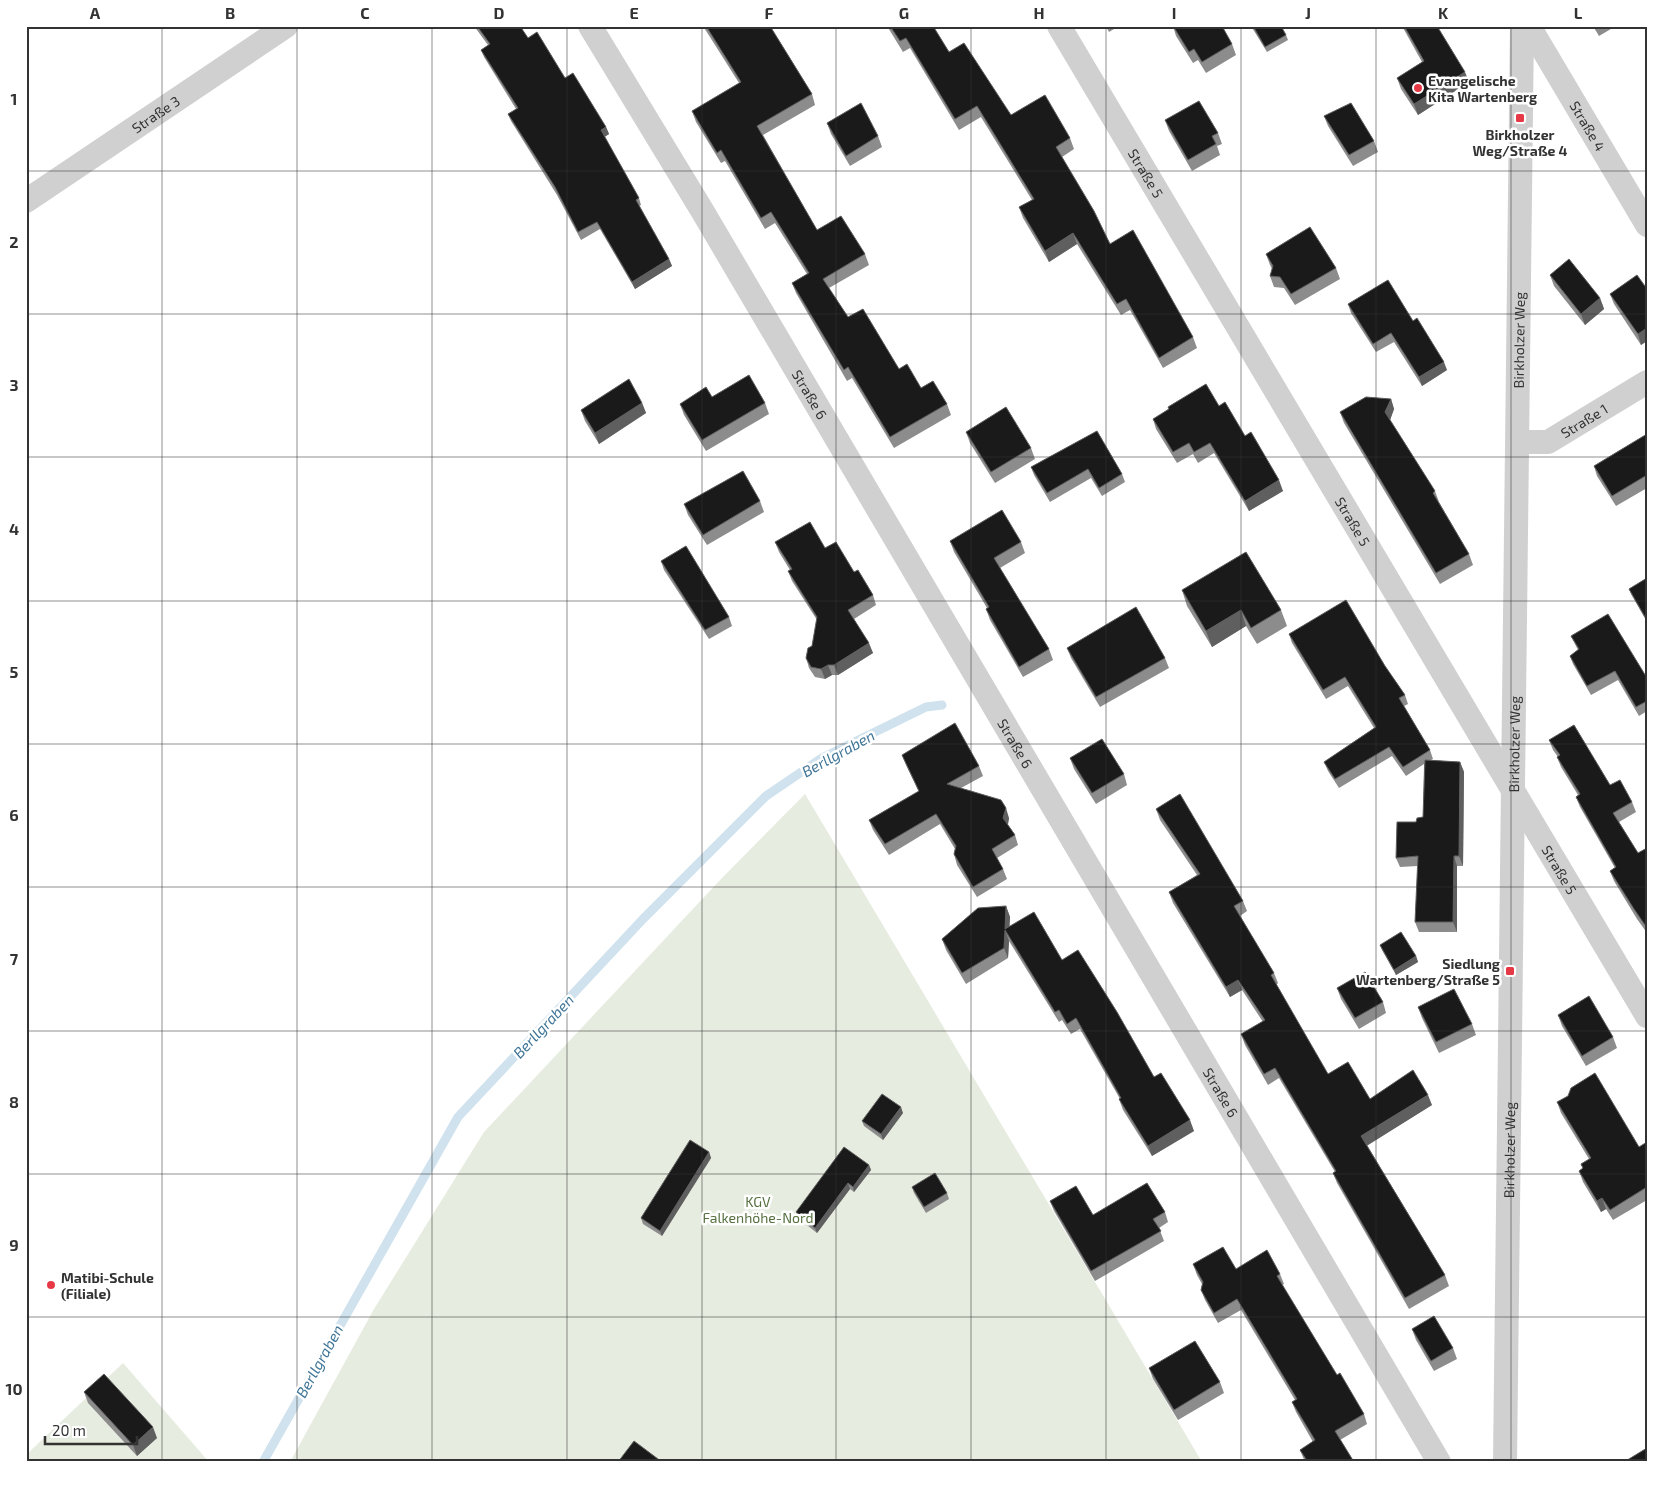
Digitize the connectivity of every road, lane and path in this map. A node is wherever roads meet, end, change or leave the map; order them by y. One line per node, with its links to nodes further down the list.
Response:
1 (286, 26): 6 (street, Straße 3)
2 (590, 26): 12 (street, Straße 6)
3 (1059, 26): 10 (street, Straße 5)
4 (1522, 26): 9 (street, Birkholzer Weg)
5 (1528, 26): 7 (street, Straße 4)
6 (26, 201)
7 (1647, 225)
8 (1647, 382): 9 (street, Straße 1)
9 (1518, 442): 10 (street, Birkholzer Weg)
10 (1513, 791): 11 (street, Straße 5); 13 (street, Birkholzer Weg)
11 (1647, 1016)
12 (1439, 1462)
13 (1505, 1462)

